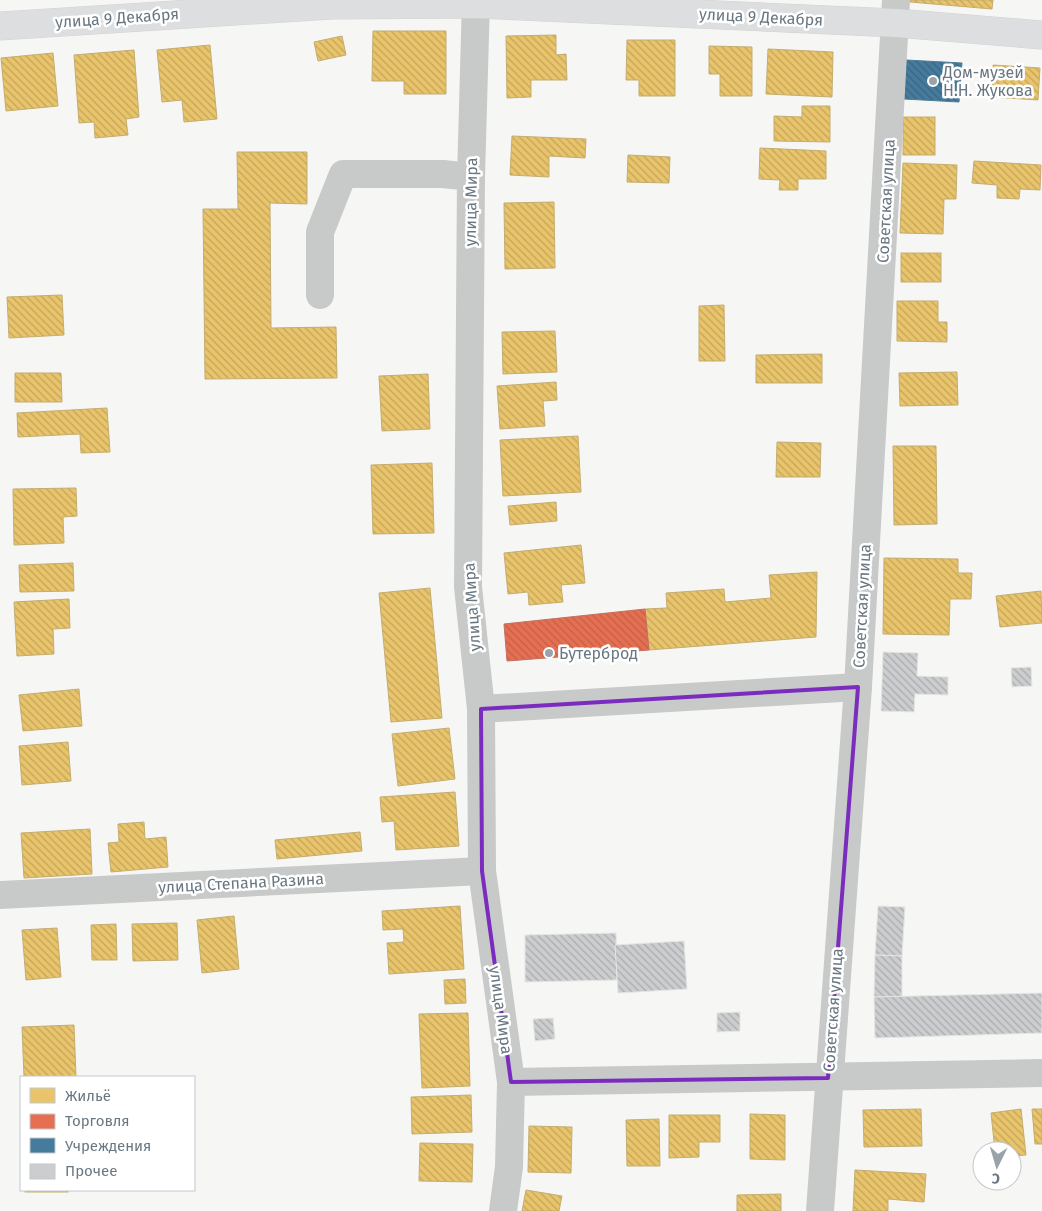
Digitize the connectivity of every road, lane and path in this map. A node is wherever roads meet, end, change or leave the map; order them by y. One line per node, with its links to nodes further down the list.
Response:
1 (476, 2): 2 (main road, улица 9 Декабря); 3 (main road, улица 9 Декабря); 5 (street, улица Мира)
2 (896, 12): 4 (main road, улица 9 Декабря); 7 (street, Советская улица)
3 (0, 26)
4 (1042, 35)
5 (471, 176): 6 (street); 8 (street, улица Мира)
6 (320, 295)
7 (858, 687): 8 (street); 12 (street, Советская улица)
8 (481, 709): 9 (street, улица Мира)
9 (482, 871): 10 (street, улица Степана Разина); 13 (street, улица Мира)
10 (0, 895)
11 (1042, 1073): 12 (street)
12 (828, 1078): 13 (street); 15 (street, Советская улица)
13 (511, 1082): 14 (street, улица Мира)
14 (503, 1211)
15 (820, 1211)

